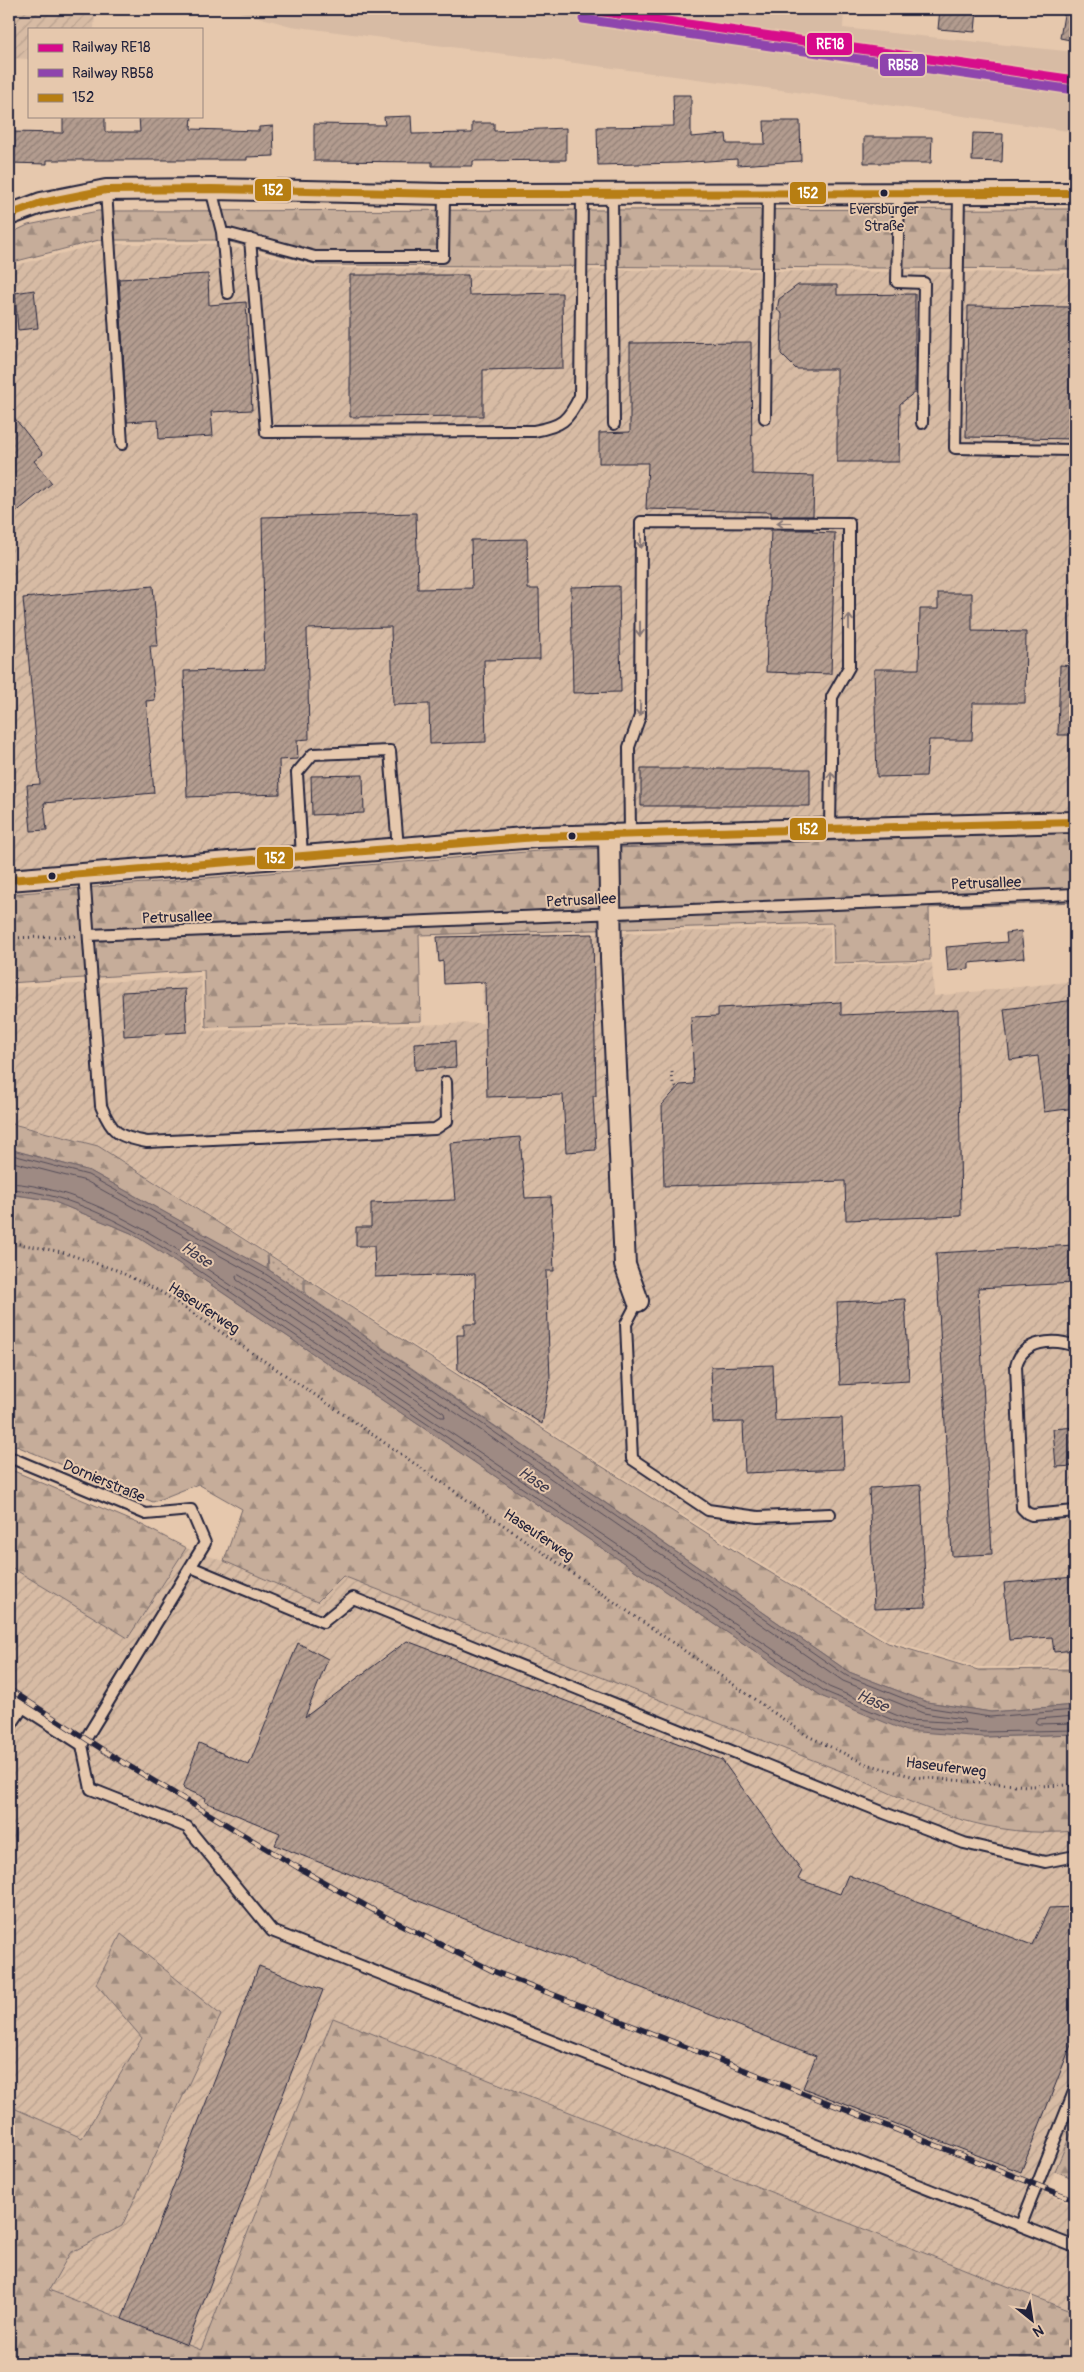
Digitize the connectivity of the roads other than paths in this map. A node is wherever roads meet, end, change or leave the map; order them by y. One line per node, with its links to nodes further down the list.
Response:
1 (211, 189): 2 (street); 7 (street); 11 (lane)
2 (106, 190): 10 (street); 17 (lane)
3 (768, 193): 4 (street); 9 (street); 14 (lane)
4 (899, 193): 5 (street); 15 (lane)
5 (959, 193): 6 (street); 18 (lane)
6 (1075, 193)
7 (444, 194): 8 (street); 12 (lane)
8 (582, 194): 9 (street); 12 (lane)
9 (612, 194): 16 (lane)
10 (9, 215)
11 (222, 232): 12 (lane); 13 (lane)
12 (250, 239)
13 (228, 293)
14 (765, 418)
15 (922, 423)
16 (614, 424)
17 (122, 444)
18 (1075, 450)
19 (1075, 822): 20 (street)
20 (830, 828): 21 (street); 21 (lane, one-way to 21)
21 (630, 833): 22 (street)
22 (609, 834): 23 (street); 28 (street)
23 (398, 848): 24 (street); 24 (lane)
24 (302, 856): 25 (street)
25 (84, 873): 26 (street); 29 (lane)
26 (9, 880)
27 (1075, 894): 28 (lane, Petrusallee)
28 (610, 914): 29 (lane, Petrusallee); 31 (street)
29 (89, 936): 30 (lane)
30 (446, 1082)
31 (638, 1301): 35 (lane)
32 (1075, 1346): 34 (lane)
33 (9, 1457): 36 (lane, Dornierstraße)
34 (1075, 1511)
35 (830, 1514)
36 (191, 1567): 40 (lane); 41 (lane)
37 (9, 1698): 38 (lane)
38 (23, 1707): 39 (lane); 40 (lane)
39 (9, 1728)
40 (82, 1745): 43 (lane)
41 (1075, 1856)
42 (1075, 2089): 43 (lane)
43 (1021, 2225): 44 (lane)
44 (1075, 2247)

